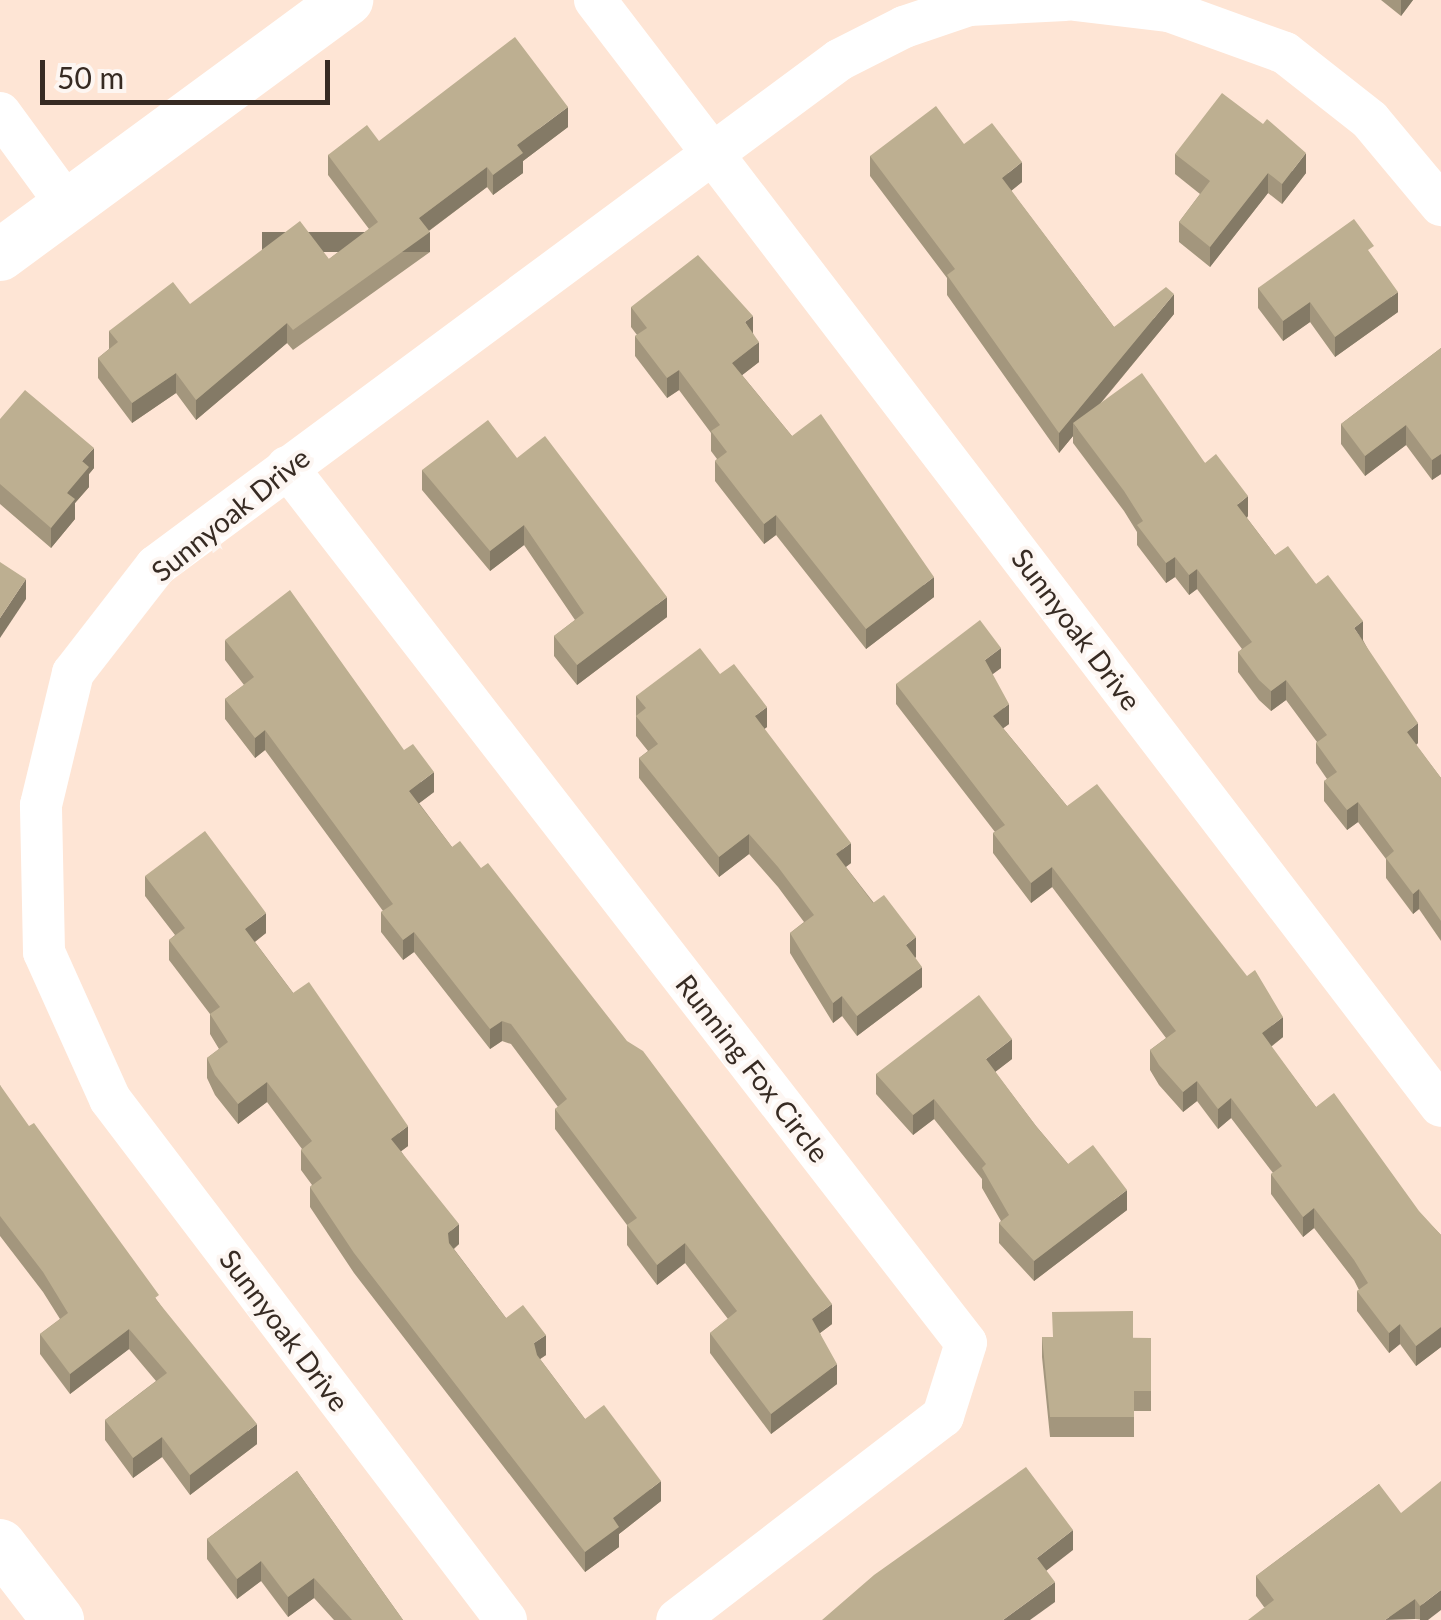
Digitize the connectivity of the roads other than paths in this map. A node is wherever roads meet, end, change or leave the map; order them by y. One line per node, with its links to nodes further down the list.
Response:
1 (347, 0): 8 (street)
2 (596, 0): 6 (street, Sunnyoak Drive)
3 (1066, 0): 6 (street, Sunnyoak Drive)
4 (1075, 0): 7 (street)
5 (0, 113): 8 (street)
6 (714, 152): 10 (street, Sunnyoak Drive); 11 (street, Sunnyoak Drive)
7 (1441, 205)
8 (68, 206): 9 (street)
9 (0, 255)
10 (287, 467): 14 (street, Sunnyoak Drive); 15 (street, Running Fox Circle)
11 (1441, 1106)
12 (0, 1546): 13 (street)
13 (58, 1620)
14 (506, 1620)
15 (677, 1620)

